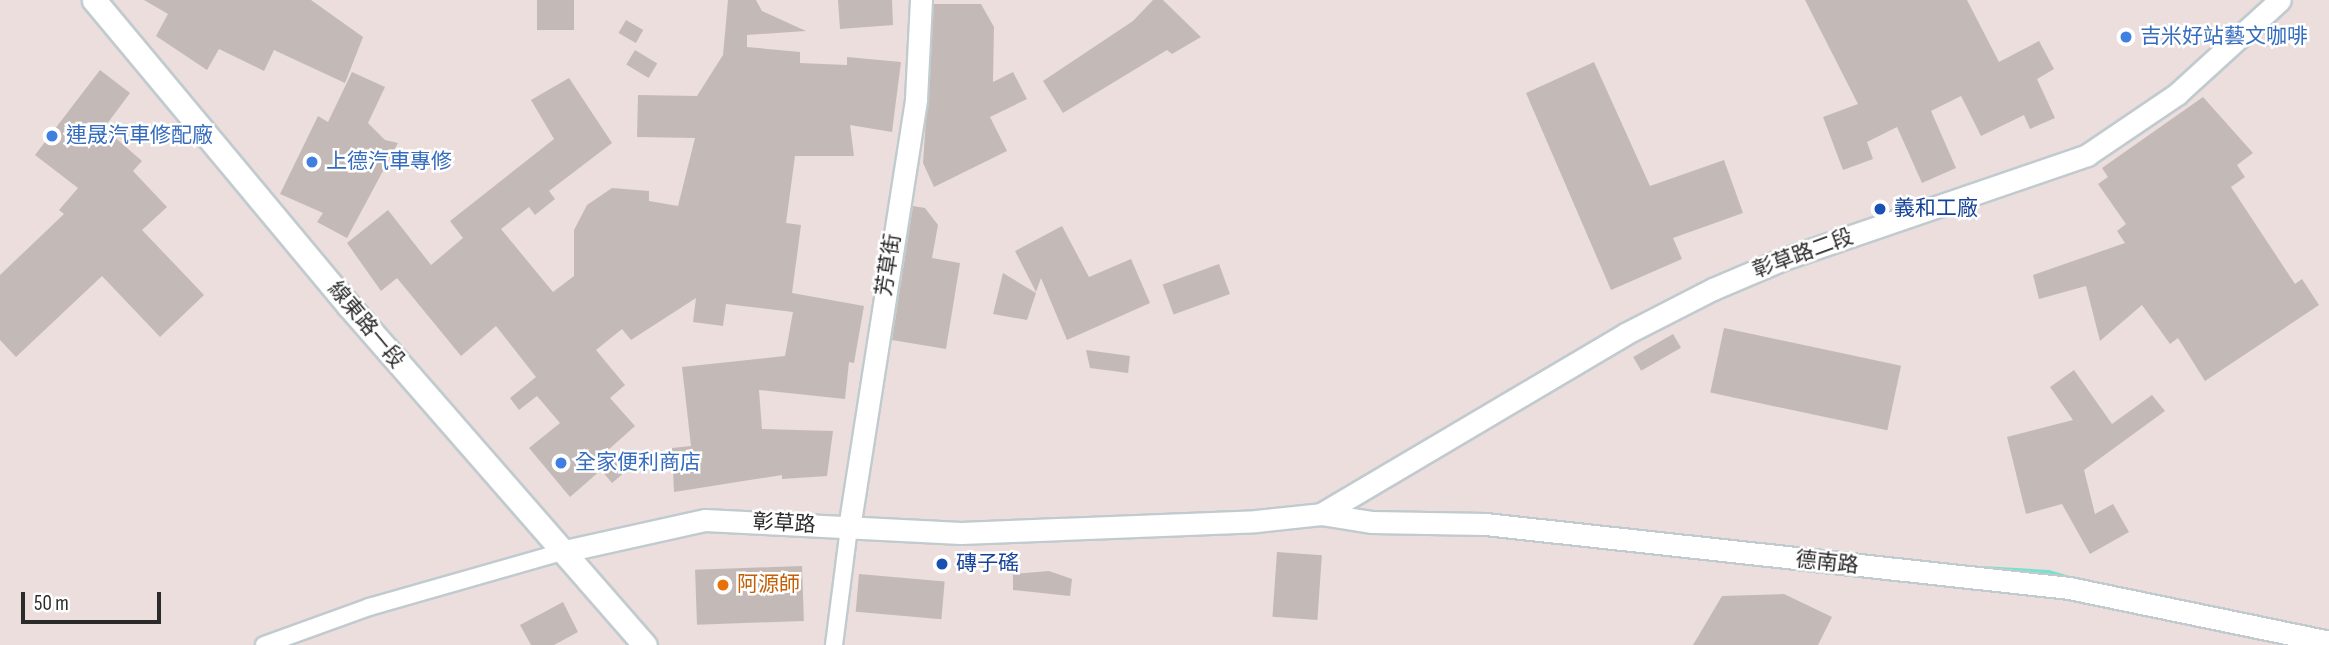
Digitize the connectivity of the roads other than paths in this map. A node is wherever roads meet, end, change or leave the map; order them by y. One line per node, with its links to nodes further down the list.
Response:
1 (94, 0): 6 (main road, 線東路一段)
2 (921, 0): 5 (street, 芳草街)
3 (2280, 0): 4 (street, 彰草路二段)
4 (1321, 514): 5 (street, 彰草路); 7 (street, 德南路)
5 (849, 528): 6 (street, 彰草路); 10 (street)
6 (565, 551): 8 (street, 彰草路); 9 (main road, 線東路一段)
7 (2329, 642)
8 (264, 645)
9 (645, 645)
10 (834, 645)

